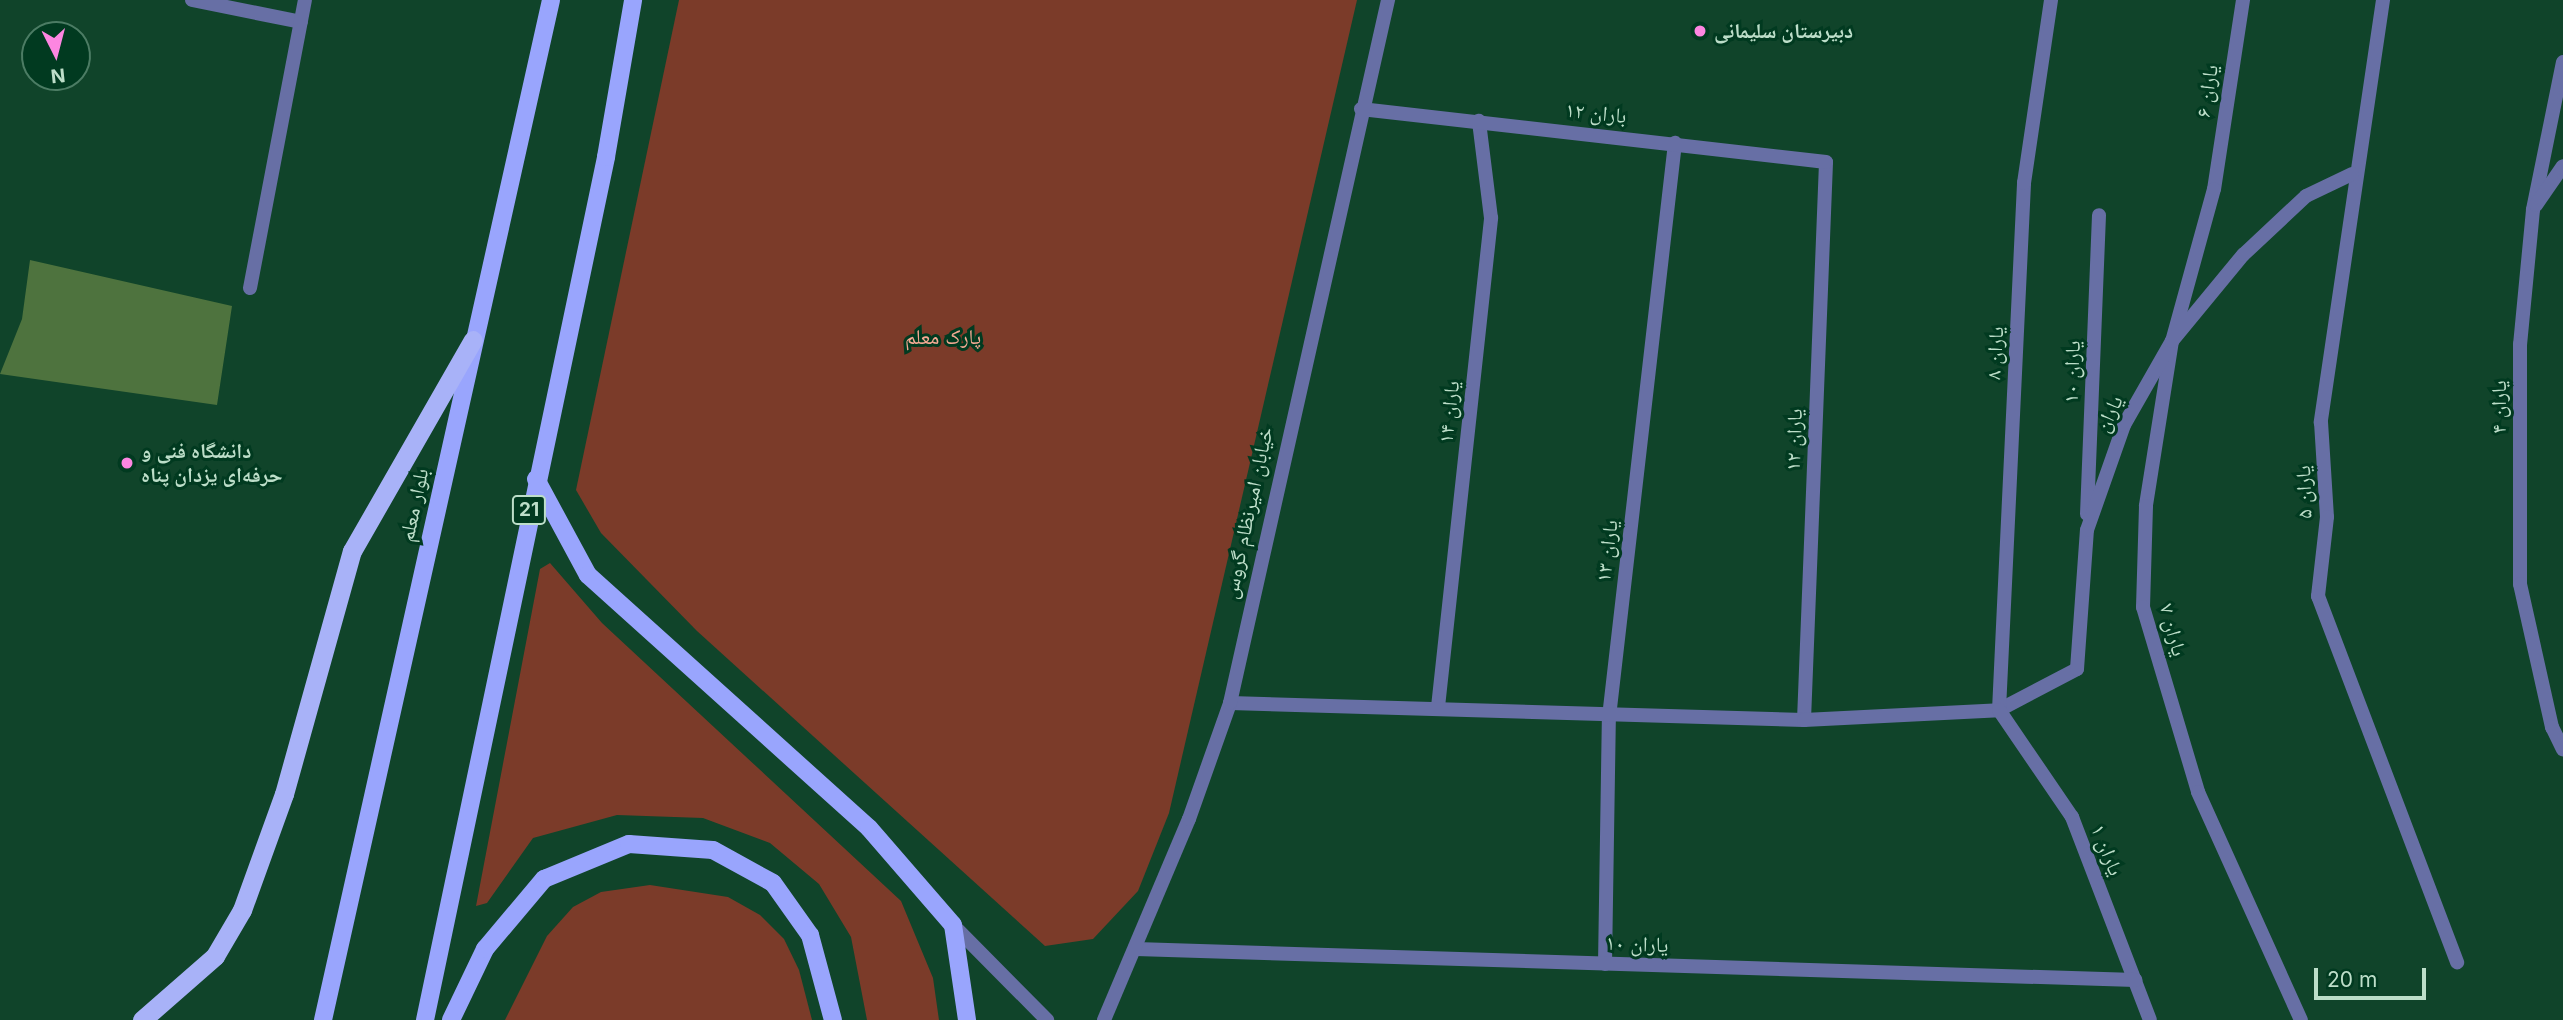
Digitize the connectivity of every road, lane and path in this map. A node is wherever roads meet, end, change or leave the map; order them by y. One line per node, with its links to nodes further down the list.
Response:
1 (192, 0): 9 (street)
2 (305, 0): 9 (street)
3 (551, 0): 21 (main road, بلوار معلم)
4 (633, 0): 23 (main road, 21)
5 (1388, 0): 11 (street, خیابان امیرنظام گروس)
6 (2051, 0): 27 (street, یاران ۸)
7 (2243, 0): 17 (street, یاران ۶)
8 (2383, 0): 16 (street, یاران ۵)
9 (301, 22): 20 (street)
10 (2563, 62): 18 (street, یاران ۴)
11 (1361, 109): 12 (street, باران ۱۲); 25 (street, خیابان امیرنظام گروس)
12 (1479, 121): 13 (street, باران ۱۲); 26 (street, یاران ۱۴)
13 (1675, 143): 14 (street, باران ۱۲); 28 (street, یاران ۱۳)
14 (1826, 162): 29 (street, یاران ۱۲)
15 (2563, 166): 18 (street)
16 (2353, 174): 22 (street, یاران); 33 (street, یاران ۵)
17 (2214, 188): 22 (street, یاران ۷)
18 (2533, 210): 30 (street, یاران ۴)
19 (2099, 215): 24 (street, یاران ۱۰)
20 (250, 288)
21 (473, 340): 36 (highway); 37 (main road, بلوار معلم)
22 (2172, 341): 24 (street, یاران); 45 (street, یاران ۷)
23 (536, 479): 31 (main road); 38 (main road, 21)
24 (2087, 530): 27 (street, یاران)
25 (1230, 703): 26 (street); 32 (street, خیابان امیرنظام گروس)
26 (1438, 707): 28 (street)
27 (1999, 710): 29 (street); 35 (street, یاران ۱)
28 (1609, 718): 29 (street); 34 (street, یاران ۱۳)
29 (1804, 720)
30 (2563, 750)
31 (953, 925): 41 (main road); 42 (street)
32 (1136, 949): 34 (street, یاران ۱۰); 43 (street, خیابان امیرنظام گروس)
33 (2457, 962)
34 (1605, 964): 35 (street, یاران ۱۰)
35 (2136, 981): 44 (street, یاران ۱)
36 (142, 1020)
37 (323, 1020)
38 (425, 1020)
39 (451, 1020): 40 (main road)
40 (833, 1020)
41 (967, 1020)
42 (1047, 1020)
43 (1104, 1020)
44 (2150, 1020)
45 (2301, 1020)

